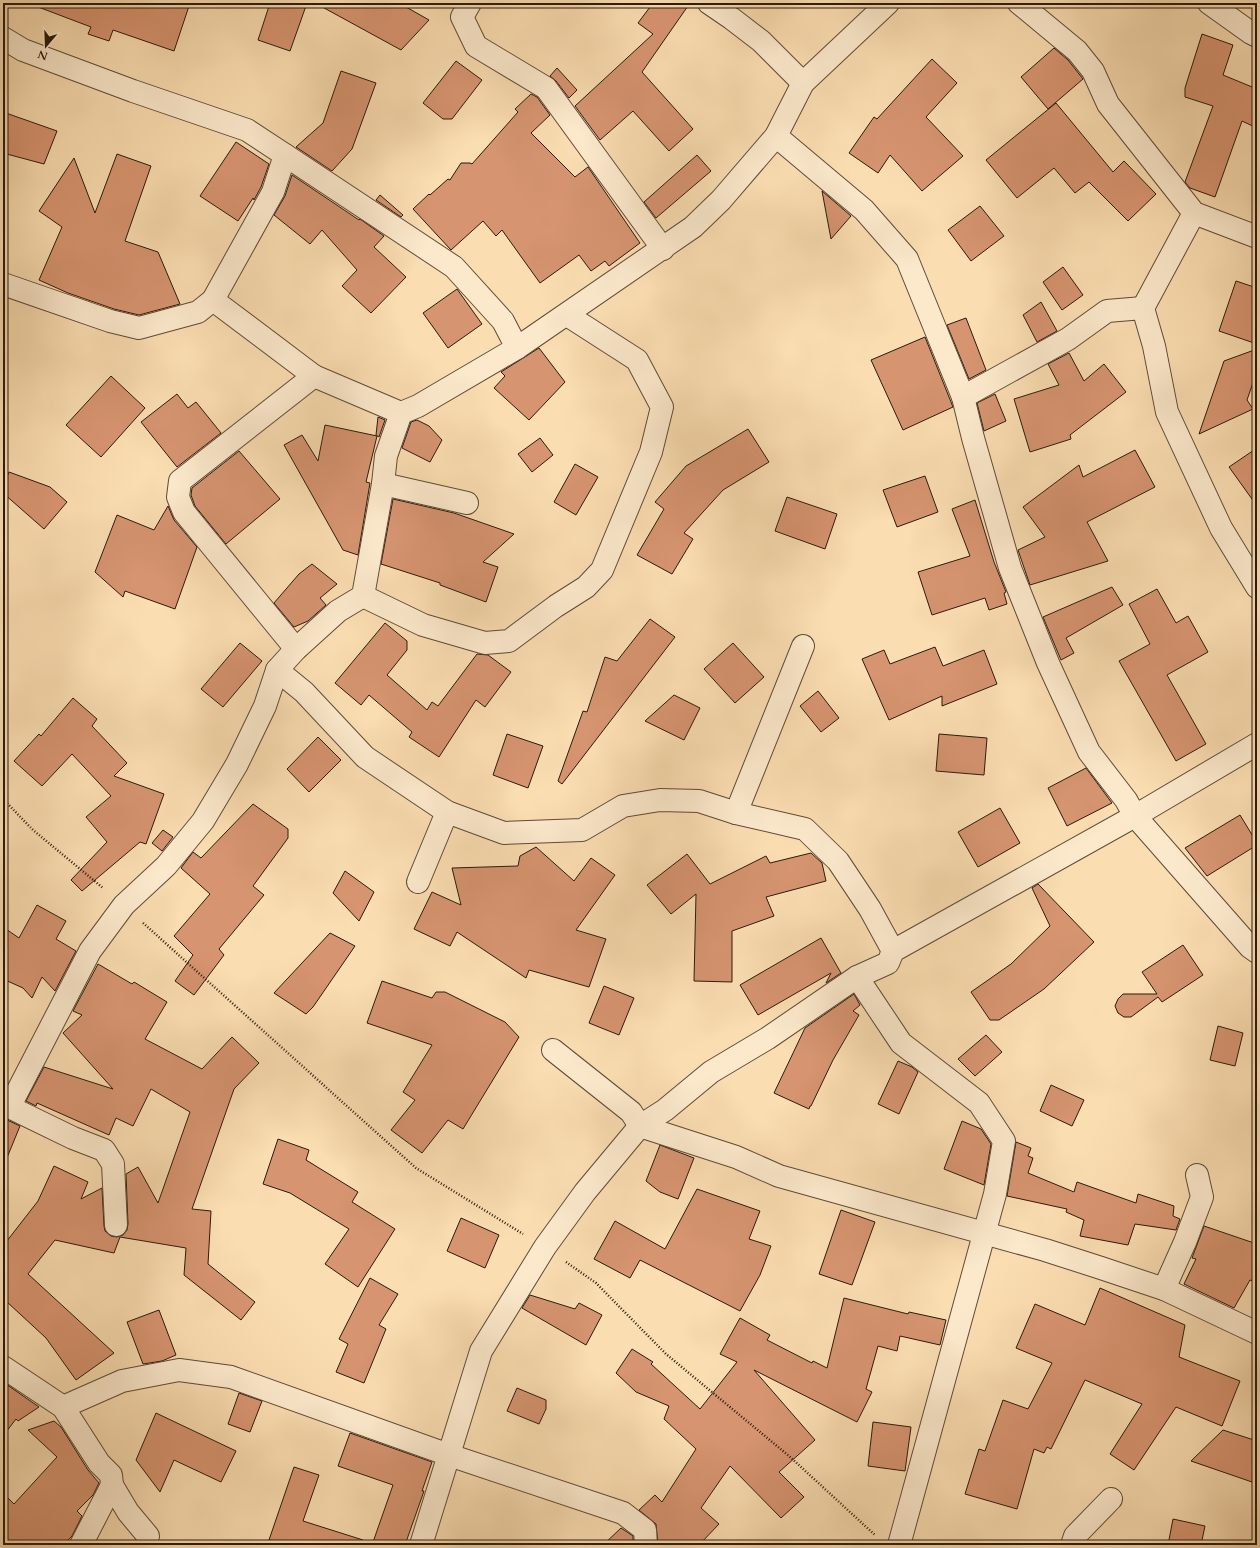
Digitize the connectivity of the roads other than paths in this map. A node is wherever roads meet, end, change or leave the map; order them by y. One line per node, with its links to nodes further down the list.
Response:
1 (470, 3): 13 (street)
2 (708, 3): 8 (street)
3 (888, 3): 8 (street)
4 (1019, 3): 11 (street)
5 (1209, 3): 6 (street)
6 (1257, 36)
7 (3, 38): 10 (street)
8 (803, 83): 9 (street)
9 (776, 136): 13 (street); 20 (street)
10 (285, 155): 15 (street); 18 (street)
11 (1194, 213): 12 (street); 16 (street)
12 (1257, 237)
13 (663, 249): 17 (street)
14 (3, 284): 15 (street)
15 (213, 300): 19 (street)
16 (1143, 308): 20 (street); 24 (street)
17 (567, 315): 18 (street); 25 (street)
18 (517, 348): 21 (street)
19 (314, 376): 21 (street); 27 (street)
20 (963, 396): 32 (street)
21 (401, 413): 22 (street)
22 (383, 484): 23 (street); 25 (street)
23 (467, 503)
24 (1257, 588)
25 (363, 596): 27 (street)
26 (803, 646): 31 (street)
27 (296, 649): 28 (street)
28 (278, 670): 30 (street); 38 (street)
29 (1257, 744): 32 (street)
30 (447, 812): 31 (street); 33 (street)
31 (736, 813): 34 (street)
32 (1135, 816): 34 (street); 35 (street)
33 (418, 882)
34 (893, 951): 36 (street)
35 (1257, 952)
36 (857, 977): 40 (street); 43 (street)
37 (553, 1050): 40 (street)
38 (3, 1098)
39 (3, 1104): 42 (street)
40 (640, 1126): 43 (street); 48 (street)
41 (1197, 1175): 44 (street)
42 (116, 1225)
43 (984, 1233): 44 (street); 52 (street)
44 (1164, 1290): 45 (street)
45 (1257, 1333)
46 (3, 1367): 47 (street)
47 (63, 1407): 48 (street); 49 (street)
48 (449, 1455): 54 (street); 55 (street)
49 (112, 1485): 51 (street); 53 (street)
50 (1111, 1499): 56 (street)
51 (148, 1536)
52 (889, 1542)
53 (81, 1545)
54 (420, 1545)
55 (646, 1545)
56 (1072, 1545)

